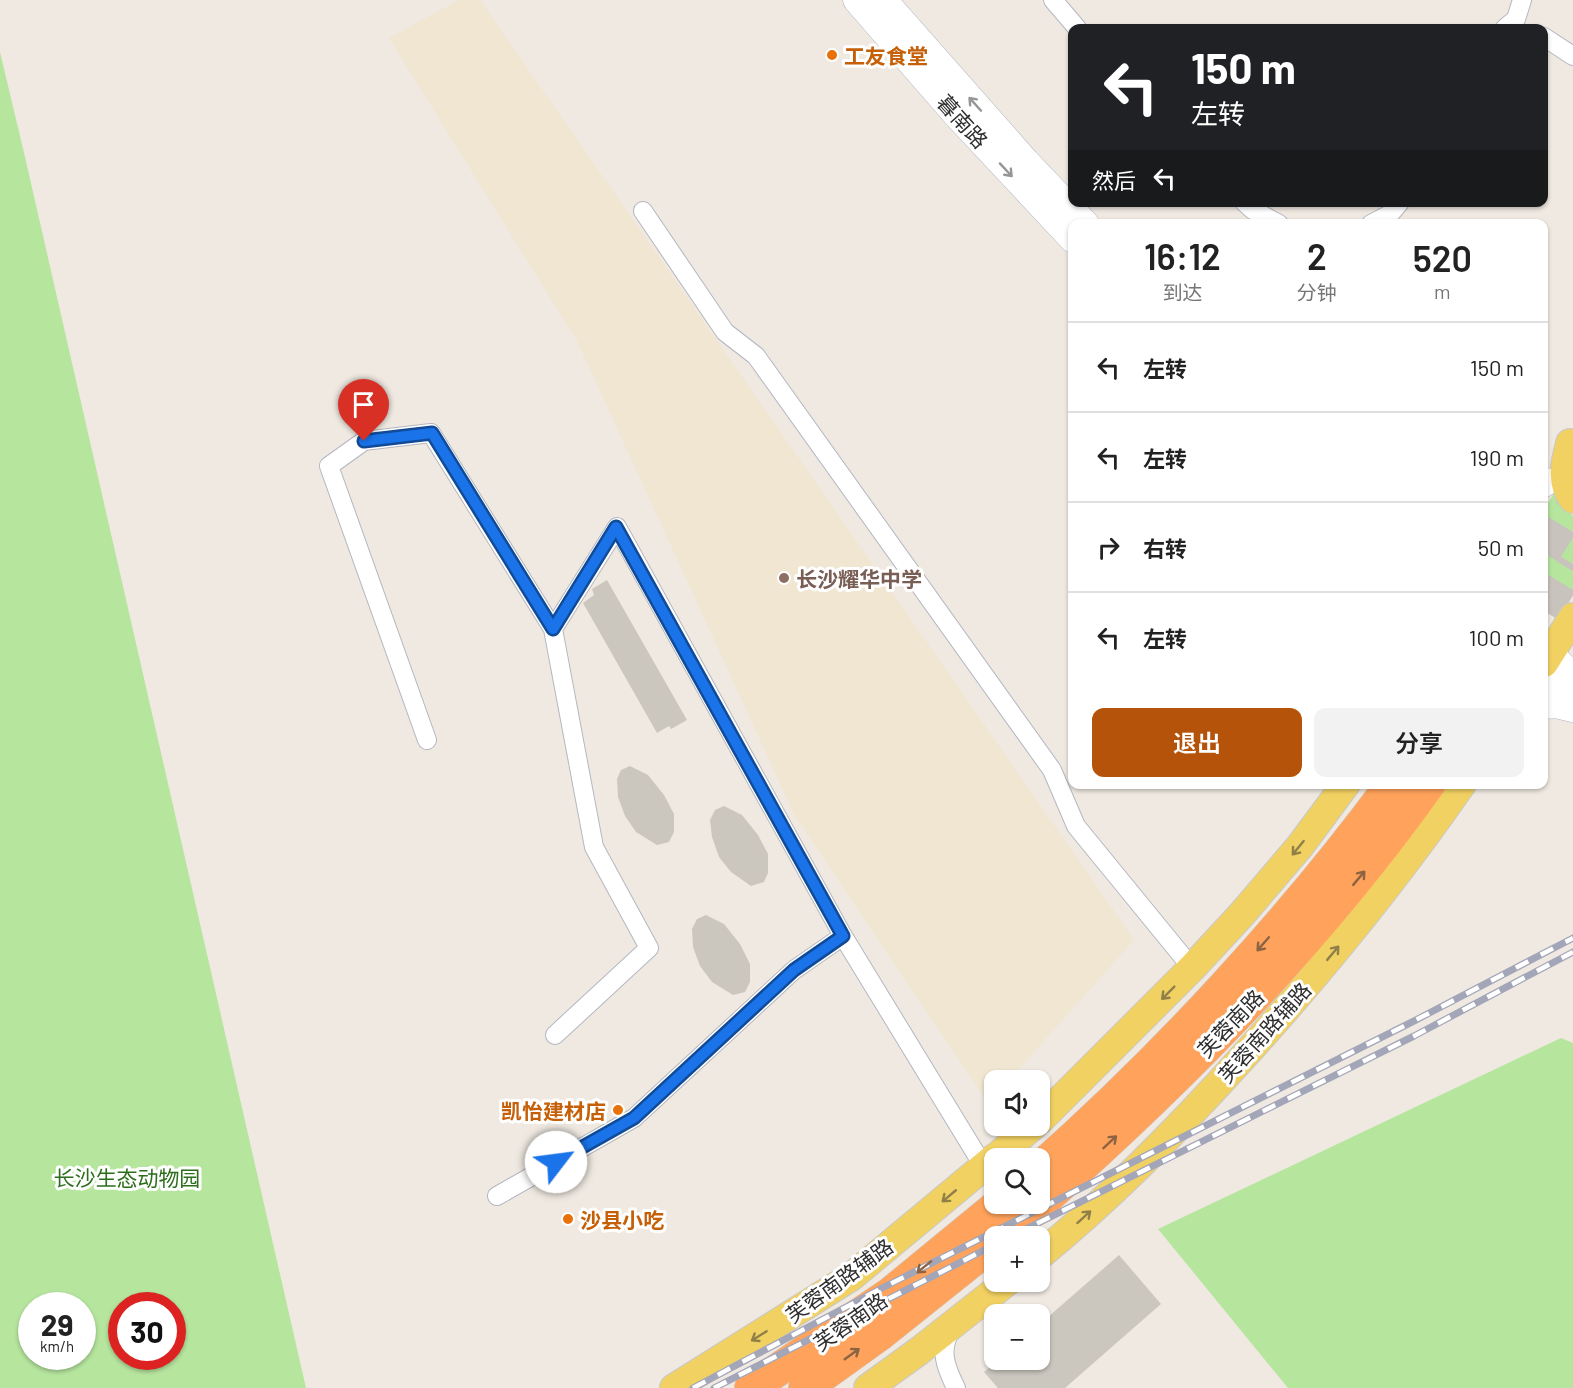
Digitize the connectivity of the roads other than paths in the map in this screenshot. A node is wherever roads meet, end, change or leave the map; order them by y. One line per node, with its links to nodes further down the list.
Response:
1 (856, 0): 17 (main road, 暮南路, one-way to 17)
2 (884, 0): 9 (main road, 暮南路, one-way to 2)
3 (1053, 0): 5 (street)
4 (1522, 0): 6 (street)
5 (1074, 24)
6 (1517, 24)
7 (1548, 40): 8 (street)
8 (1573, 56)
9 (1068, 205)
10 (1070, 207): 14 (main road, 暮南路, one-way to 10)
11 (1249, 207): 15 (street)
12 (1396, 207): 16 (street)
13 (643, 211): 34 (street)
14 (1081, 219)
15 (1269, 219)
16 (1380, 219)
17 (1068, 235)
18 (1571, 440): 19 (main road); 20 (main road)
19 (1548, 477)
20 (1573, 498)
21 (1573, 617): 23 (main road)
22 (553, 629): 28 (street); 33 (street); 35 (street)
23 (1554, 655): 24 (main road); 25 (main road)
24 (1573, 676)
25 (1573, 702)
26 (1548, 706): 27 (main road)
27 (1573, 709)
28 (426, 740)
29 (1342, 789): 34 (main road, one-way to 34)
30 (1388, 789): 40 (highway, 芙蓉南路, one-way to 40)
31 (1425, 789): 44 (highway, 芙蓉南路, one-way to 31)
32 (1458, 789): 45 (main road, 芙蓉南路辅路, one-way to 32)
33 (843, 936): 39 (street); 42 (street)
34 (1192, 968): 36 (main road, one-way to 36)
35 (555, 1035)
36 (1050, 1110)
37 (1021, 1136): 38 (main road, 芙蓉南路辅路)
38 (1007, 1148)
39 (984, 1150)
40 (1050, 1159)
41 (984, 1167): 49 (main road, 芙蓉南路辅路, one-way to 49)
42 (497, 1196)
43 (988, 1214): 50 (highway, 芙蓉南路, one-way to 50)
44 (1014, 1226)
45 (1050, 1246)
46 (984, 1251): 51 (highway, 芙蓉南路, one-way to 46)
47 (994, 1292): 48 (main road)
48 (956, 1323): 52 (main road); 53 (street)
49 (674, 1388)
50 (751, 1388)
51 (805, 1388)
52 (868, 1388)
53 (956, 1388)

